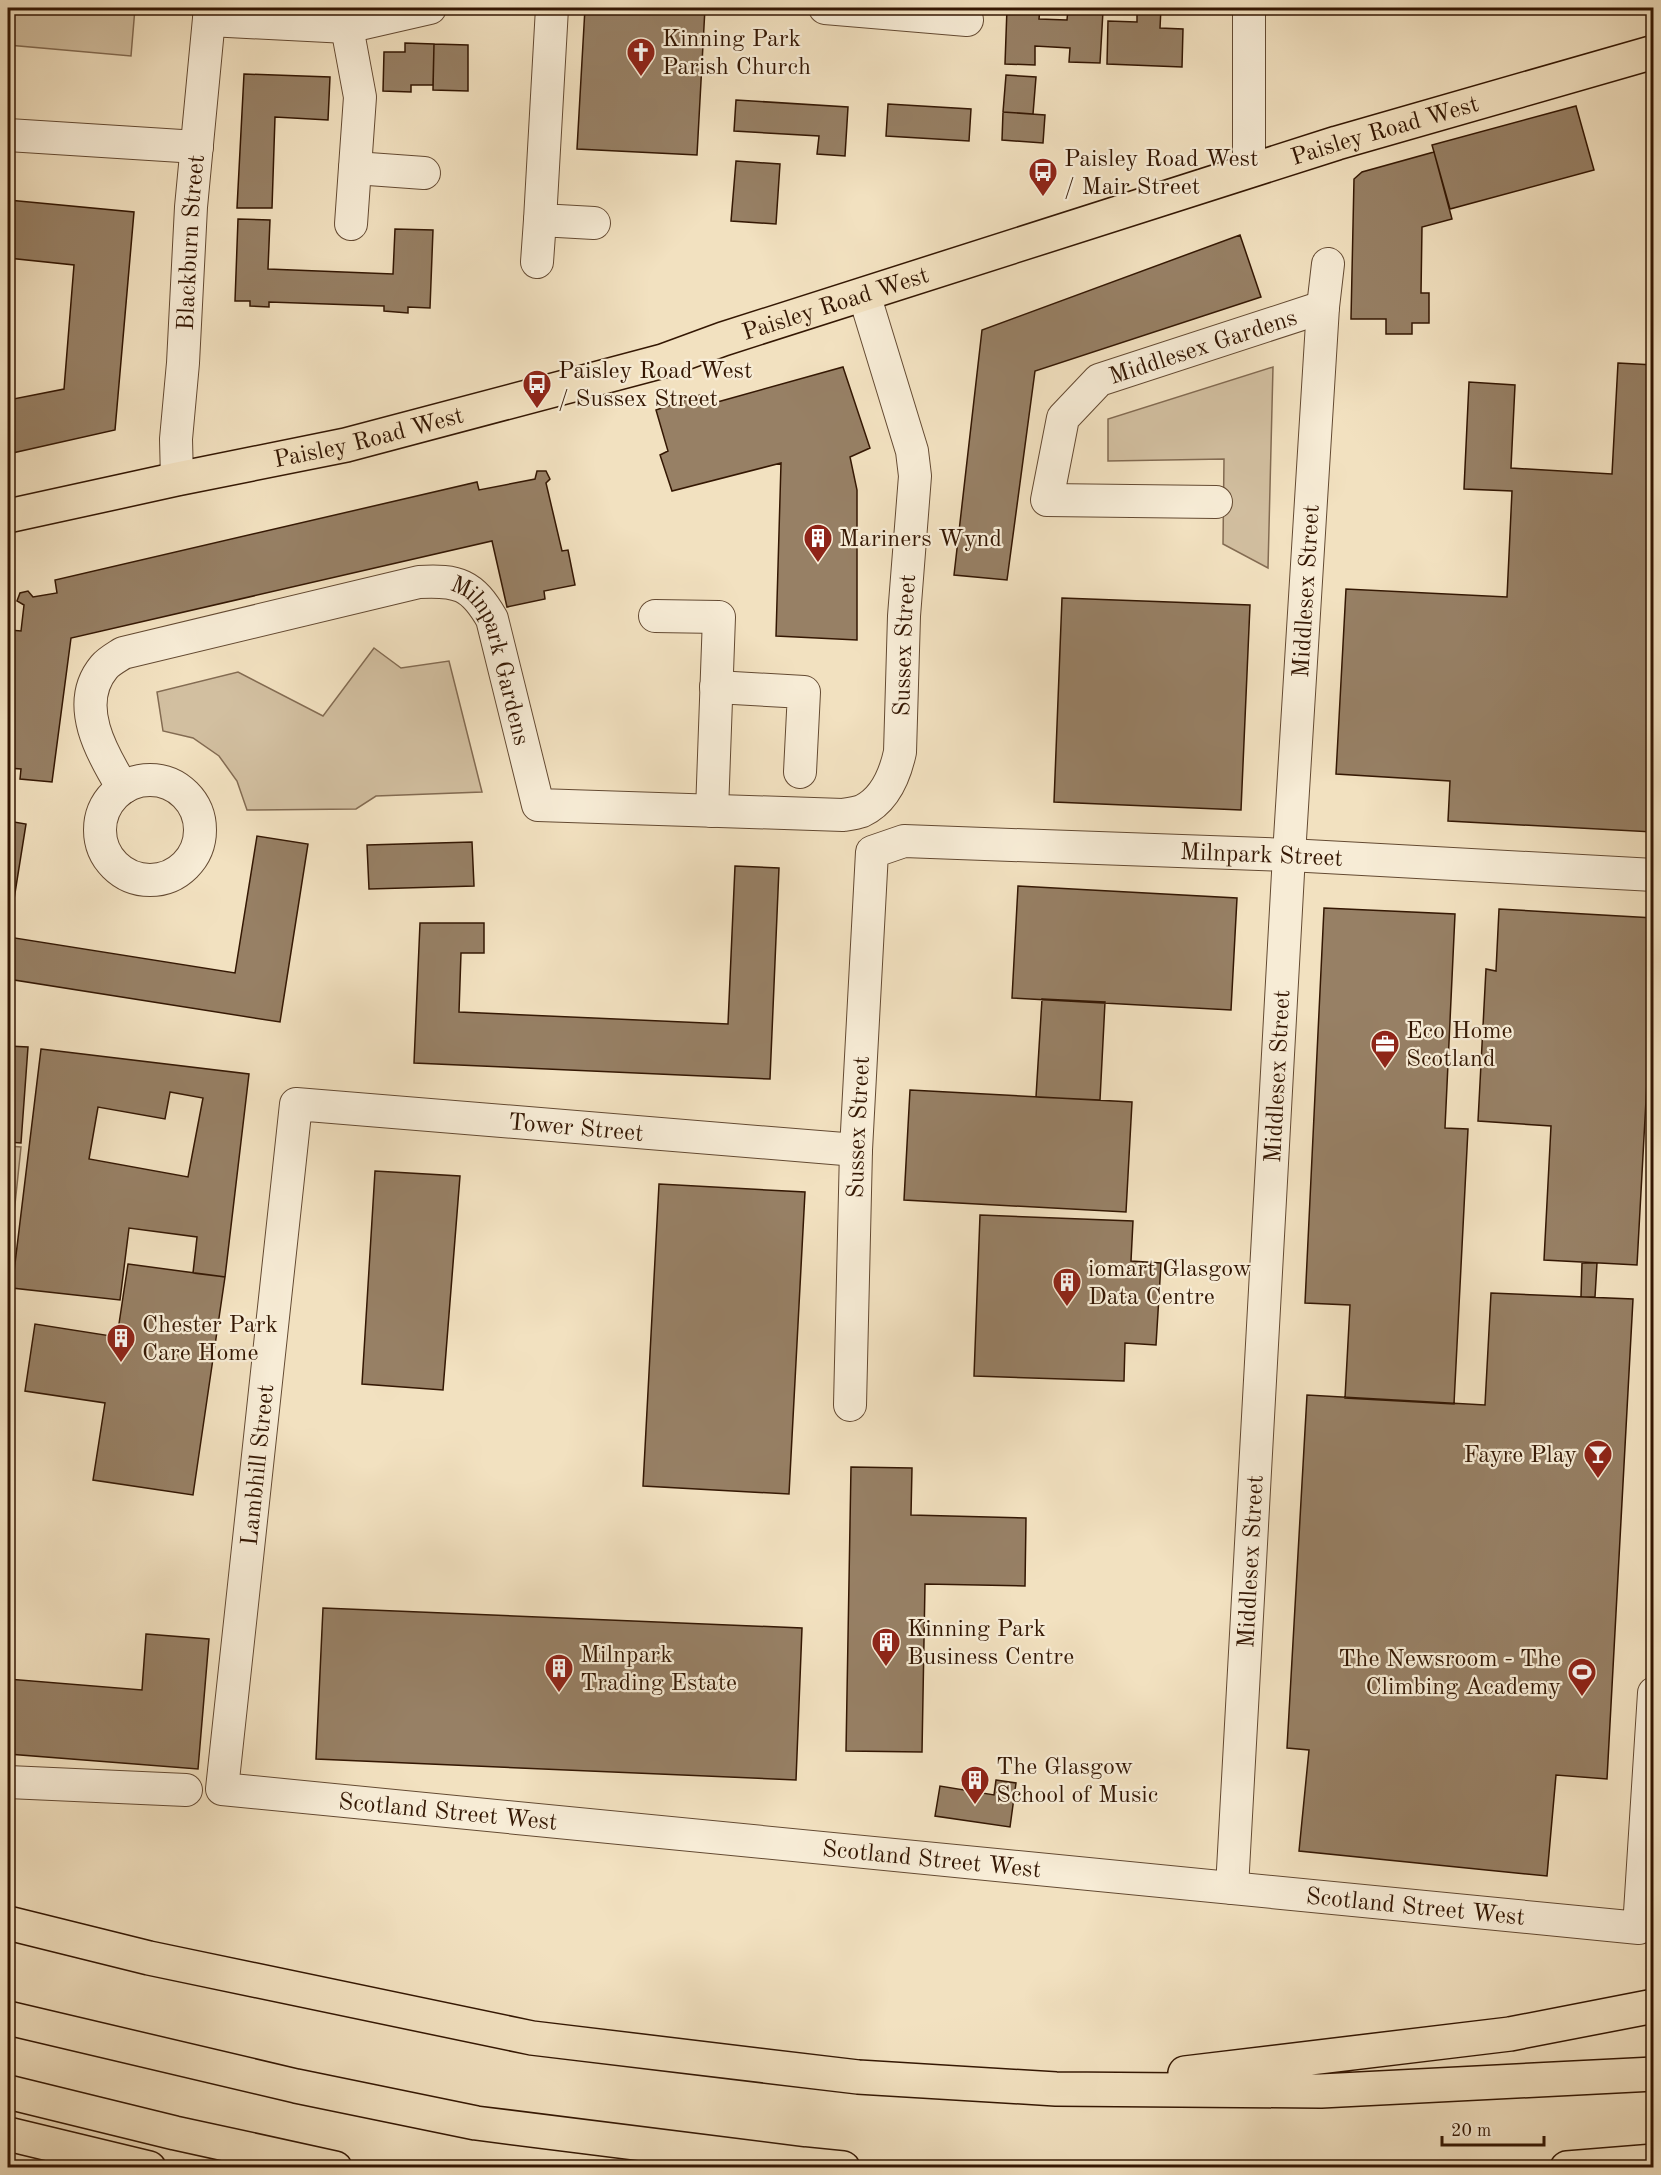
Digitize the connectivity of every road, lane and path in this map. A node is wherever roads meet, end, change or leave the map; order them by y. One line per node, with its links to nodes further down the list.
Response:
1 (430, 8): 8 (street)
2 (552, 8): 15 (street)
3 (825, 8): 5 (street)
4 (1250, 8): 13 (street)
5 (865, 9): 7 (street)
6 (210, 14): 8 (street); 11 (street, Blackburn Street)
7 (967, 20)
8 (347, 27): 12 (street)
9 (1653, 52): 13 (main road, Paisley Road West)
10 (8, 135): 11 (street)
11 (197, 147): 22 (street, Blackburn Street)
12 (355, 168): 14 (street); 17 (street)
13 (1250, 171): 20 (main road, Paisley Road West)
14 (424, 173)
15 (540, 220): 16 (street); 18 (street)
16 (594, 223)
17 (351, 224)
18 (537, 262)
19 (1328, 264): 21 (street, Middlesex Street)
20 (864, 294): 22 (main road, Paisley Road West); 30 (street, Sussex Street)
21 (1323, 308): 23 (street, Middlesex Gardens); 32 (street, Middlesex Street)
22 (177, 479): 24 (main road, Paisley Road West)
23 (1216, 502)
24 (8, 516)
25 (655, 616): 26 (street)
26 (716, 687): 27 (street); 29 (street)
27 (800, 772)
28 (123, 788): 29 (street, Milnpark Gardens)
29 (712, 811): 30 (street, Milnpark Gardens)
30 (862, 811)
31 (872, 852): 32 (street, Milnpark Street); 35 (street, Sussex Street)
32 (1289, 855): 33 (street, Milnpark Street); 41 (street, Middlesex Street)
33 (1653, 874)
34 (296, 1104): 35 (street, Tower Street); 40 (street, Lambhill Street)
35 (856, 1150): 36 (street, Sussex Street)
36 (850, 1405)
37 (1653, 1693): 41 (street, Scotland Street West)
38 (8, 1782): 39 (street)
39 (186, 1790)
40 (222, 1790): 41 (street, Scotland Street West)
41 (1232, 1888)
42 (8, 1923): 46 (main road)
43 (1653, 2006): 46 (main road)
44 (8, 2018): 52 (main road)
45 (1653, 2074): 46 (main road)
46 (1056, 2089)
47 (8, 2092): 51 (main road)
48 (8, 2134): 50 (main road)
49 (1653, 2161): 53 (main road)
50 (149, 2168)
51 (335, 2168)
52 (843, 2168)
53 (1567, 2168)

